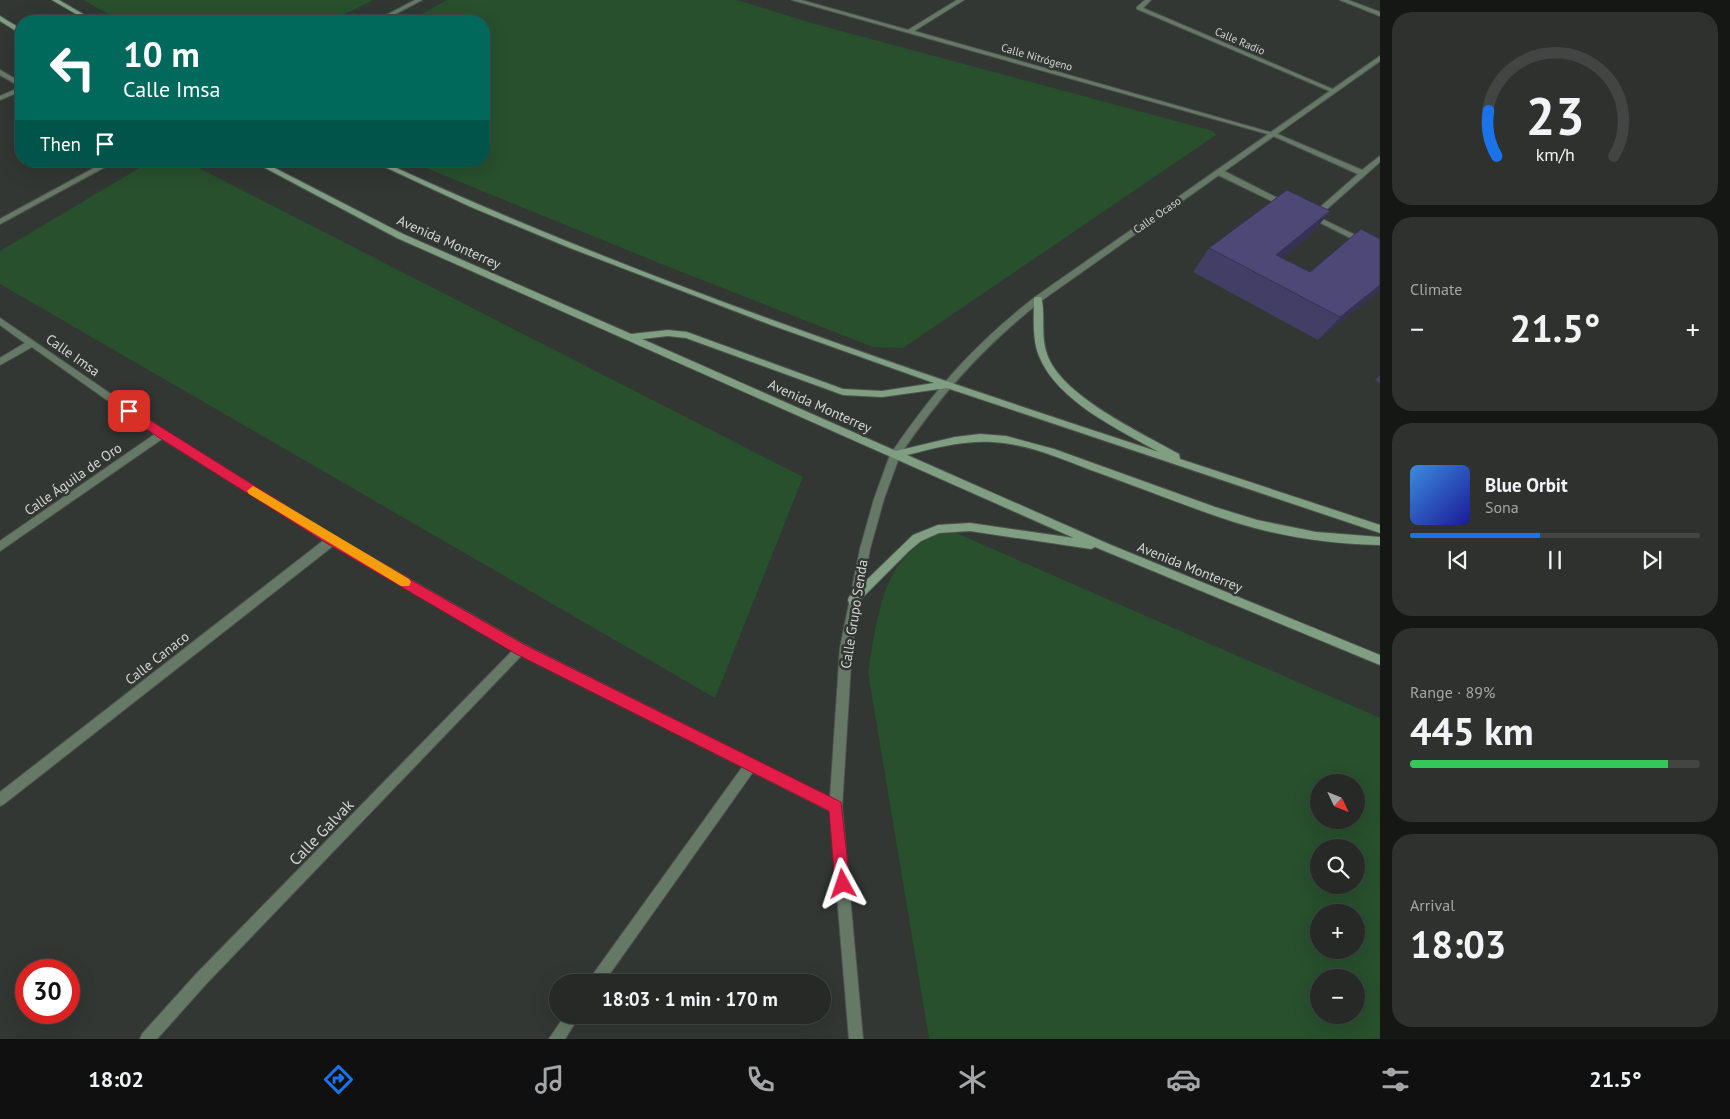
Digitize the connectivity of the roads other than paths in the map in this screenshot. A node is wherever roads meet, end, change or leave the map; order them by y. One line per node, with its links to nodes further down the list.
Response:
1 (55, 0): 8 (main road)
2 (419, 0): 9 (street)
3 (795, 0): 12 (street, Calle Nitrógeno)
4 (961, 0): 12 (street)
5 (1148, 0): 16 (street, Calle Radio)
6 (1343, 0): 7 (street)
7 (1380, 14)
8 (81, 15)
9 (390, 15)
10 (0, 18): 11 (main road)
11 (15, 28)
12 (910, 31): 19 (street, Calle Nitrógeno)
13 (1380, 58): 16 (street, Calle Ocaso)
14 (0, 72): 15 (street)
15 (15, 81)
16 (1334, 91): 19 (street, Calle Ocaso)
17 (15, 92): 18 (street)
18 (0, 98)
19 (1274, 134): 24 (street, Calle Ocaso); 25 (street, Calle Nitrógeno)
20 (1380, 158): 25 (street)
21 (102, 167): 29 (street)
22 (267, 167): 33 (main road, Avenida Monterrey)
23 (388, 167): 36 (main road)
24 (1218, 172): 26 (street); 31 (street, Calle Ocaso)
25 (1363, 173): 28 (street)
26 (1297, 210)
27 (1305, 213): 28 (street)
28 (1313, 217): 30 (street)
29 (0, 222)
30 (1380, 250)
31 (1038, 299): 36 (street, Calle Ocaso); 39 (main road)
32 (0, 320): 34 (street, Calle Imsa)
33 (632, 337): 36 (main road); 38 (main road, Avenida Monterrey)
34 (32, 343): 35 (street); 37 (street, Calle Imsa)
35 (0, 362)
36 (945, 385): 38 (street, Calle Grupo Senda); 39 (main road)
37 (162, 434): 41 (street, Calle Imsa); 43 (street, Calle Águila de Oro)
38 (896, 455): 42 (main road); 44 (main road, Avenida Monterrey); 45 (street, Calle Grupo Senda)
39 (1194, 468): 40 (main road)
40 (1380, 529)
41 (332, 540): 46 (street, Calle Imsa); 49 (street, Calle Canaco)
42 (1380, 541)
43 (0, 547)
44 (1107, 548): 45 (main road); 47 (main road, Avenida Monterrey)
45 (853, 600): 50 (street, Calle Grupo Senda)
46 (521, 650): 48 (street, Calle Imsa); 53 (street, Calle Galvak)
47 (1380, 660)
48 (751, 765): 50 (street, Calle Imsa); 51 (street)
49 (0, 800)
50 (836, 807): 55 (street)
51 (602, 974)
52 (567, 1024): 54 (street)
53 (147, 1039)
54 (556, 1039)
55 (856, 1039)

